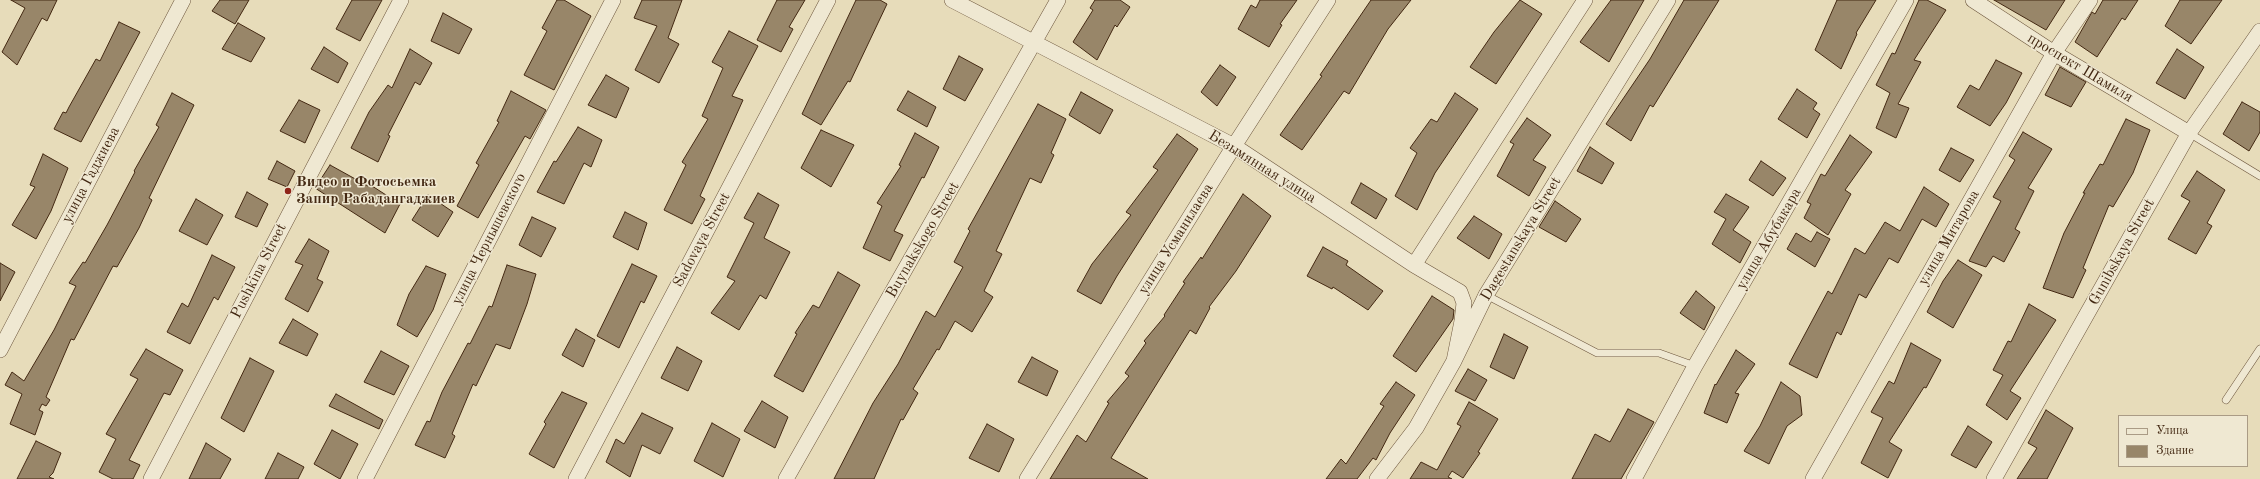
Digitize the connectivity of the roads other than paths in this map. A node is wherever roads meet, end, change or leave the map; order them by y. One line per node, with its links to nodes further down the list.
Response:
1 (183, 0): 22 (street, улица Гаджиева)
2 (400, 0): 26 (street, Pushkina Street)
3 (613, 0): 27 (street, улица Чернышевского)
4 (828, 0): 28 (street, Sadovaya Street)
5 (952, 0): 14 (street, Безымянная улица)
6 (1058, 0): 14 (street, Buynakskogo Street)
7 (1328, 0): 17 (street, улица Усманилаева)
8 (1585, 0): 19 (street)
9 (1668, 0): 20 (street, Dagestanskaya Street)
10 (1906, 0): 24 (street, улица Абубакара)
11 (1972, 0): 15 (street, проспект Шамиля)
12 (2090, 0): 15 (street, улица Митарова)
13 (2260, 31): 16 (street, Gunibskaya Street)
14 (1035, 43): 17 (street, Безымянная улица); 29 (street, Buynakskogo Street)
15 (2054, 53): 16 (street, проспект Шамиля); 33 (street, улица Митарова)
16 (2189, 133): 18 (lane); 34 (street, Gunibskaya Street)
17 (1234, 146): 19 (street, Безымянная улица); 30 (street, улица Усманилаева)
18 (2260, 176)
19 (1414, 265): 23 (street, Безымянная улица)
20 (1486, 295): 23 (street, Dagestanskaya Street); 24 (lane)
21 (2260, 349): 25 (lane)
22 (0, 350)
23 (1454, 361): 31 (street, Dagestanskaya Street)
24 (1696, 366): 32 (street, улица Абубакара)
25 (2226, 400)
26 (151, 479)
27 (365, 479)
28 (576, 479)
29 (786, 479)
30 (1027, 479)
31 (1377, 479)
32 (1634, 479)
33 (1813, 479)
34 (1994, 479)

